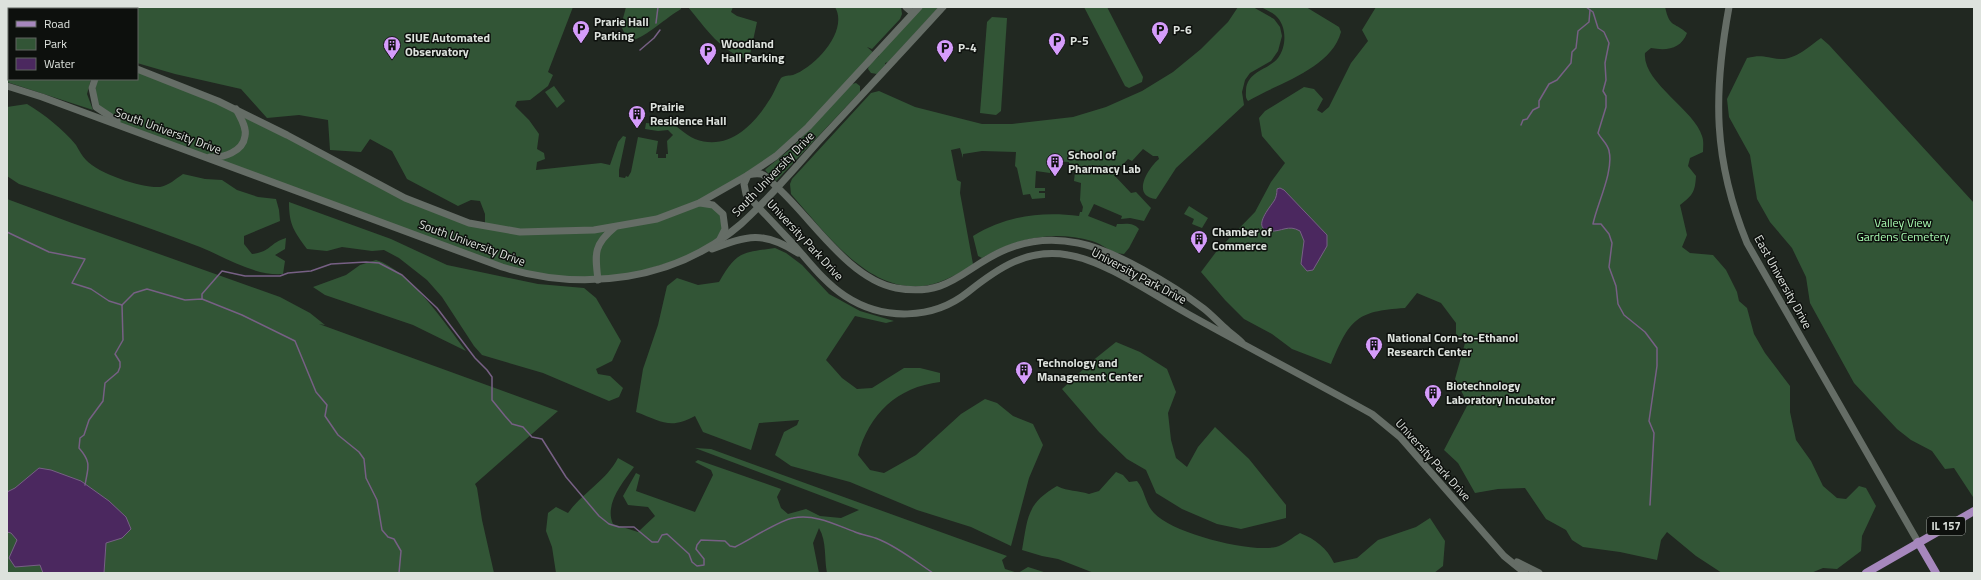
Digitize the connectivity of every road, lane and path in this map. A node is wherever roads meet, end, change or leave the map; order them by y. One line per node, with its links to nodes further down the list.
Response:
1 (906, 7): 5 (main road)
2 (919, 7): 5 (main road, South University Drive)
3 (943, 7): 13 (main road, South University Drive)
4 (1729, 7): 25 (main road, East University Drive)
5 (913, 13): 12 (main road, South University Drive)
6 (138, 69): 9 (main road, South University Drive)
7 (95, 80): 10 (main road)
8 (7, 86): 10 (main road, South University Drive)
9 (236, 109): 11 (main road); 18 (main road, South University Drive)
10 (129, 129): 11 (main road, South University Drive)
11 (204, 156): 22 (main road, South University Drive)
12 (748, 175): 14 (main road, University Park Drive); 16 (main road, South University Drive); 17 (main road, University Park Drive)
13 (787, 177): 14 (main road, South University Drive); 15 (main road)
14 (777, 187): 15 (main road, University Park Drive); 17 (main road, South University Drive)
15 (792, 201): 23 (main road, University Park Drive)
16 (700, 203): 18 (main road, South University Drive); 19 (main road)
17 (758, 207): 19 (main road, South University Drive); 21 (main road, University Park Drive)
18 (616, 225): 22 (main road)
19 (718, 241): 20 (main road, South University Drive)
20 (698, 253): 21 (main road); 22 (main road, South University Drive)
21 (805, 258): 23 (main road, University Park Drive)
22 (598, 280)
23 (1243, 344): 26 (main road, University Park Drive)
24 (1974, 511): 25 (main road, IL 157)
25 (1918, 542): 29 (main road, IL 157); 30 (main road)
26 (1493, 543): 27 (main road, University Park Drive); 28 (main road, University Park Drive)
27 (1525, 573)
28 (1539, 573)
29 (1866, 573)
30 (1936, 573)

